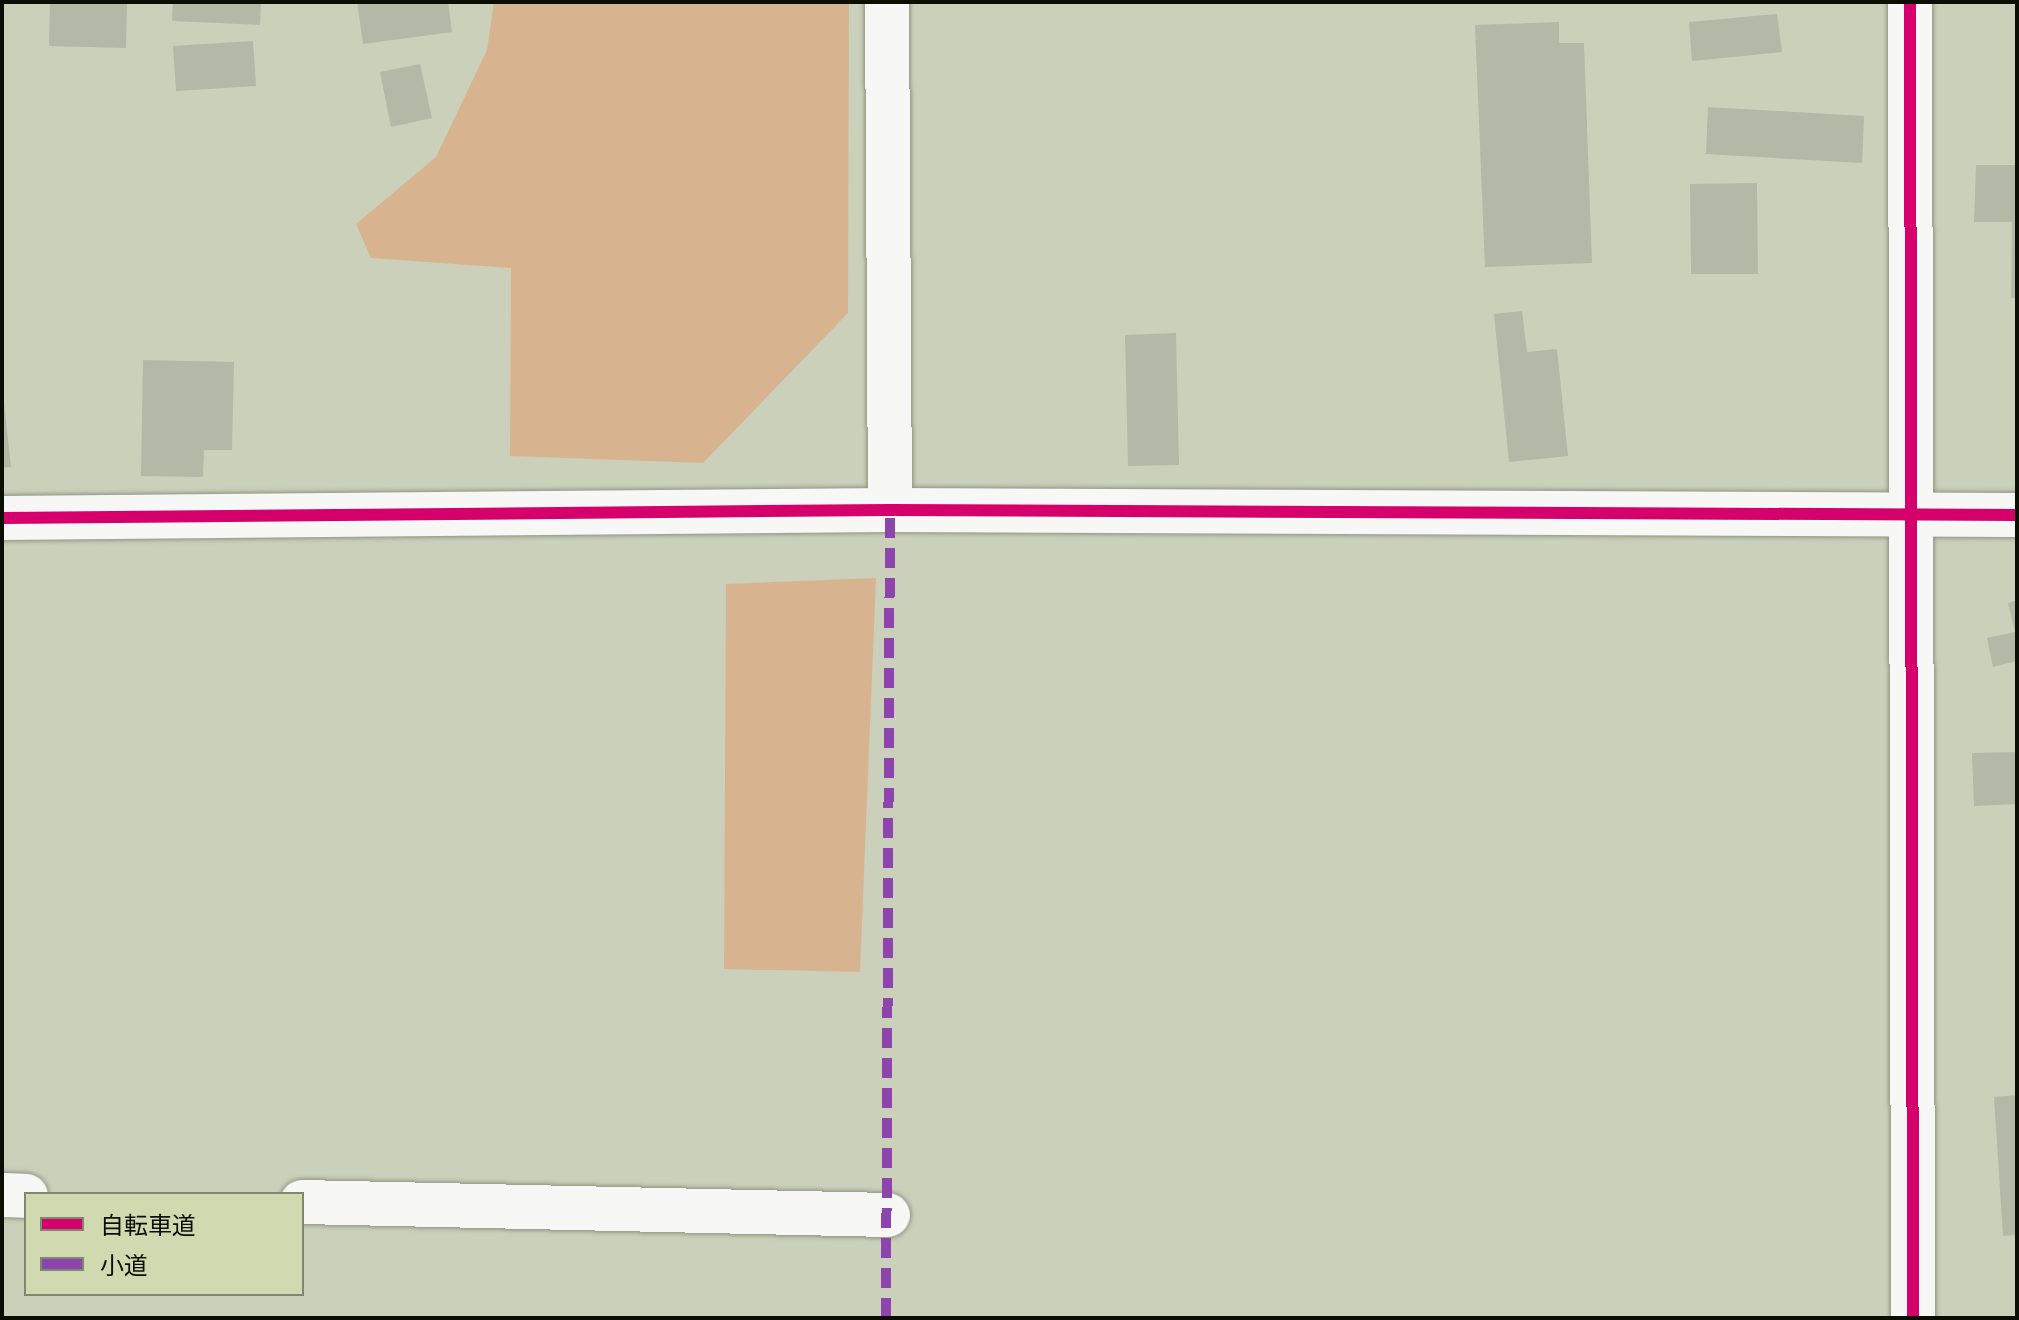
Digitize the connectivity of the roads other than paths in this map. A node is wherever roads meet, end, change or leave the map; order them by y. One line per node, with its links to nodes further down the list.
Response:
1 (887, 2): 3 (street)
2 (1910, 2): 4 (street)
3 (890, 510): 4 (street); 6 (street)
4 (1913, 514): 5 (street); 11 (street)
5 (2017, 515)
6 (2, 518)
7 (2, 1195): 8 (street)
8 (24, 1196)
9 (304, 1202): 10 (street)
10 (888, 1215)
11 (1913, 1318)

